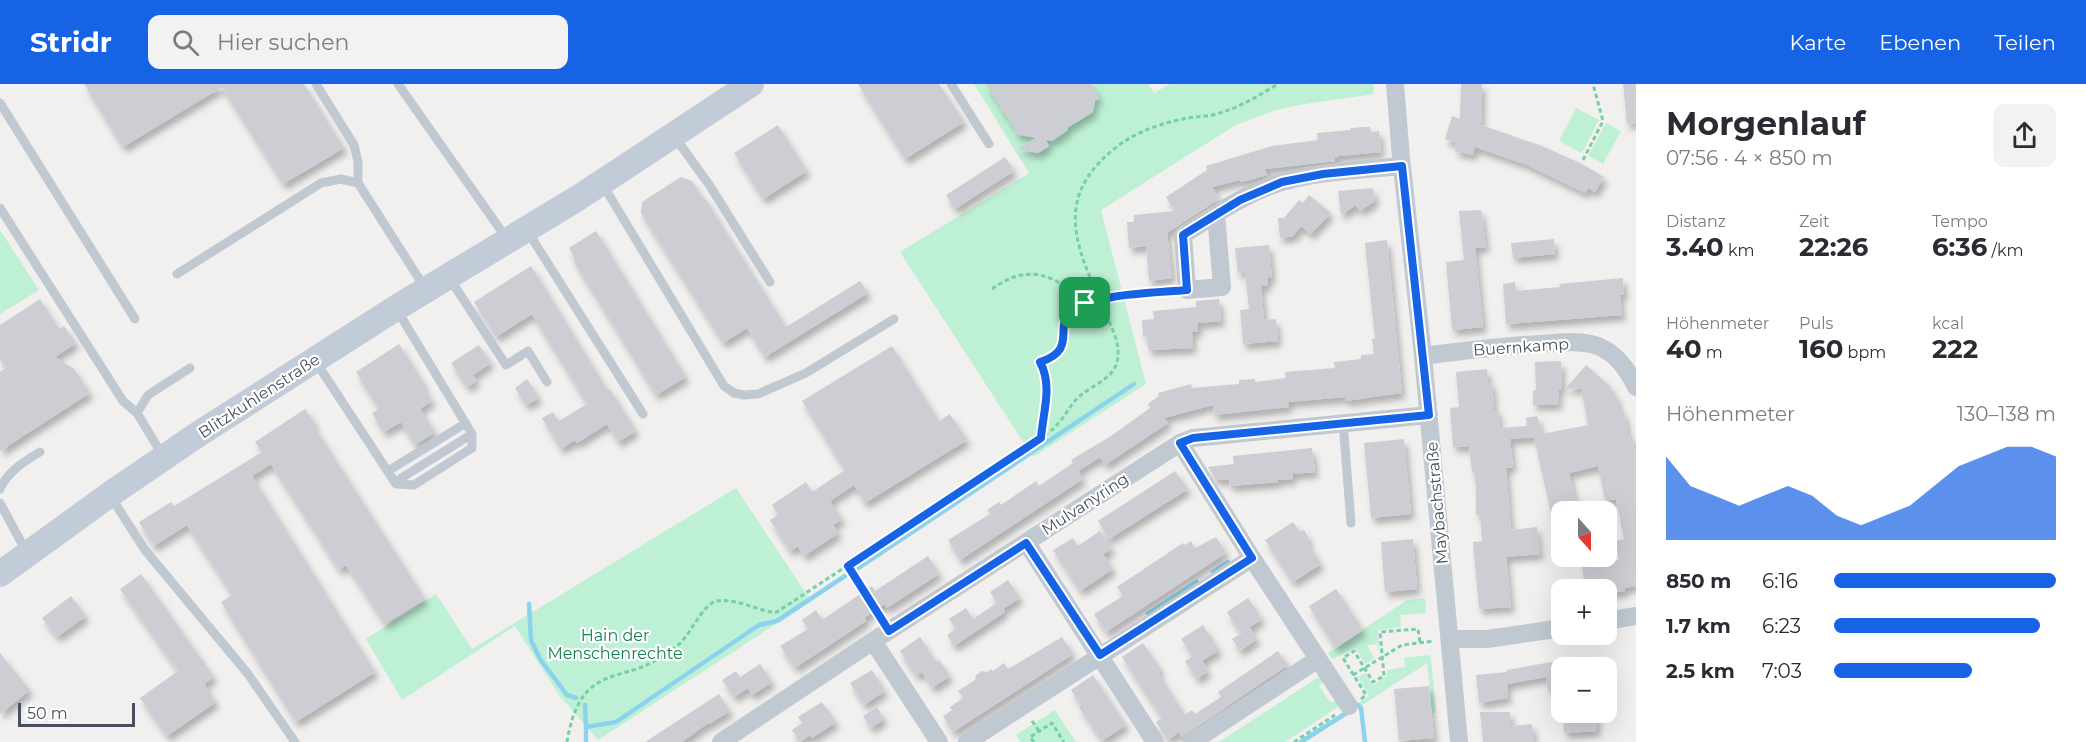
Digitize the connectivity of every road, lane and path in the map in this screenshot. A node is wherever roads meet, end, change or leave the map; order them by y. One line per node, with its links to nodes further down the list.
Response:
1 (316, 84): 13 (lane)
2 (398, 84): 17 (lane)
3 (751, 84): 9 (main road, Blitzkuhlenstraße)
4 (951, 84): 10 (lane)
5 (1278, 84): 24 (path)
6 (1395, 84): 12 (street, Maybachstraße)
7 (1593, 84): 11 (path)
8 (0, 103): 27 (lane)
9 (673, 134): 14 (main road, Blitzkuhlenstraße); 20 (lane)
10 (989, 144)
11 (1583, 160)
12 (1402, 166): 16 (street); 29 (street, Maybachstraße)
13 (358, 183): 18 (lane); 22 (lane)
14 (602, 183): 17 (main road, Blitzkuhlenstraße); 28 (lane)
15 (0, 208): 34 (lane)
16 (1216, 214): 23 (street); 23 (street)
17 (517, 235): 19 (main road, Blitzkuhlenstraße); 35 (lane)
18 (177, 274)
19 (448, 276): 22 (main road, Blitzkuhlenstraße); 32 (lane)
20 (770, 282)
21 (992, 289): 25 (path)
22 (426, 290): 26 (main road, Blitzkuhlenstraße)
23 (1187, 290): 24 (path)
24 (1100, 299): 25 (path); 39 (path)
25 (1085, 303): 39 (path)
26 (396, 308): 30 (main road, Blitzkuhlenstraße); 38 (lane)
27 (135, 319)
28 (894, 319)
29 (1423, 356): 33 (street, Buernkamp); 36 (street, Maybachstraße)
30 (315, 360): 42 (main road, Blitzkuhlenstraße); 43 (lane)
31 (190, 368): 34 (lane)
32 (547, 382)
33 (1636, 387)
34 (136, 413): 42 (lane)
35 (643, 414)
36 (1429, 415): 37 (street, Mulvanyring); 57 (street, Maybachstraße)
37 (1343, 422): 40 (street, Mulvanyring); 47 (lane)
38 (466, 423): 43 (lane); 43 (lane)
39 (1041, 438): 51 (path)
40 (1180, 443): 48 (street, Mulvanyring); 50 (street)
41 (40, 452): 44 (lane)
42 (164, 458): 45 (main road, Blitzkuhlenstraße)
43 (388, 471)
44 (0, 489)
45 (109, 495): 49 (main road, Blitzkuhlenstraße); 65 (lane)
46 (0, 503): 49 (lane)
47 (1351, 523)
48 (1026, 543): 56 (street, Mulvanyring); 59 (street)
49 (27, 554): 52 (main road, Blitzkuhlenstraße)
50 (1252, 558): 59 (street); 61 (street)
51 (848, 566): 56 (path); 66 (path)
52 (0, 574)
53 (1636, 616): 54 (street)
54 (1617, 619)
55 (1551, 630): 57 (street)
56 (889, 631): 58 (street, Mulvanyring)
57 (1450, 639): 75 (street, Maybachstraße)
58 (873, 641): 67 (street, Mulvanyring); 68 (street)
59 (1100, 655): 69 (street); 72 (street)
60 (1383, 657): 60 (path); 62 (path); 62 (path)
61 (1318, 659): 64 (street); 73 (street)
62 (1365, 668): 63 (path); 63 (path)
63 (1352, 676): 64 (path)
64 (1348, 706): 74 (path)
65 (294, 742)
66 (567, 742)
67 (721, 742)
68 (939, 742)
69 (967, 742)
70 (1034, 742): 71 (path)
71 (1064, 742)
72 (1155, 742)
73 (1192, 742)
74 (1294, 742)
75 (1459, 742)

